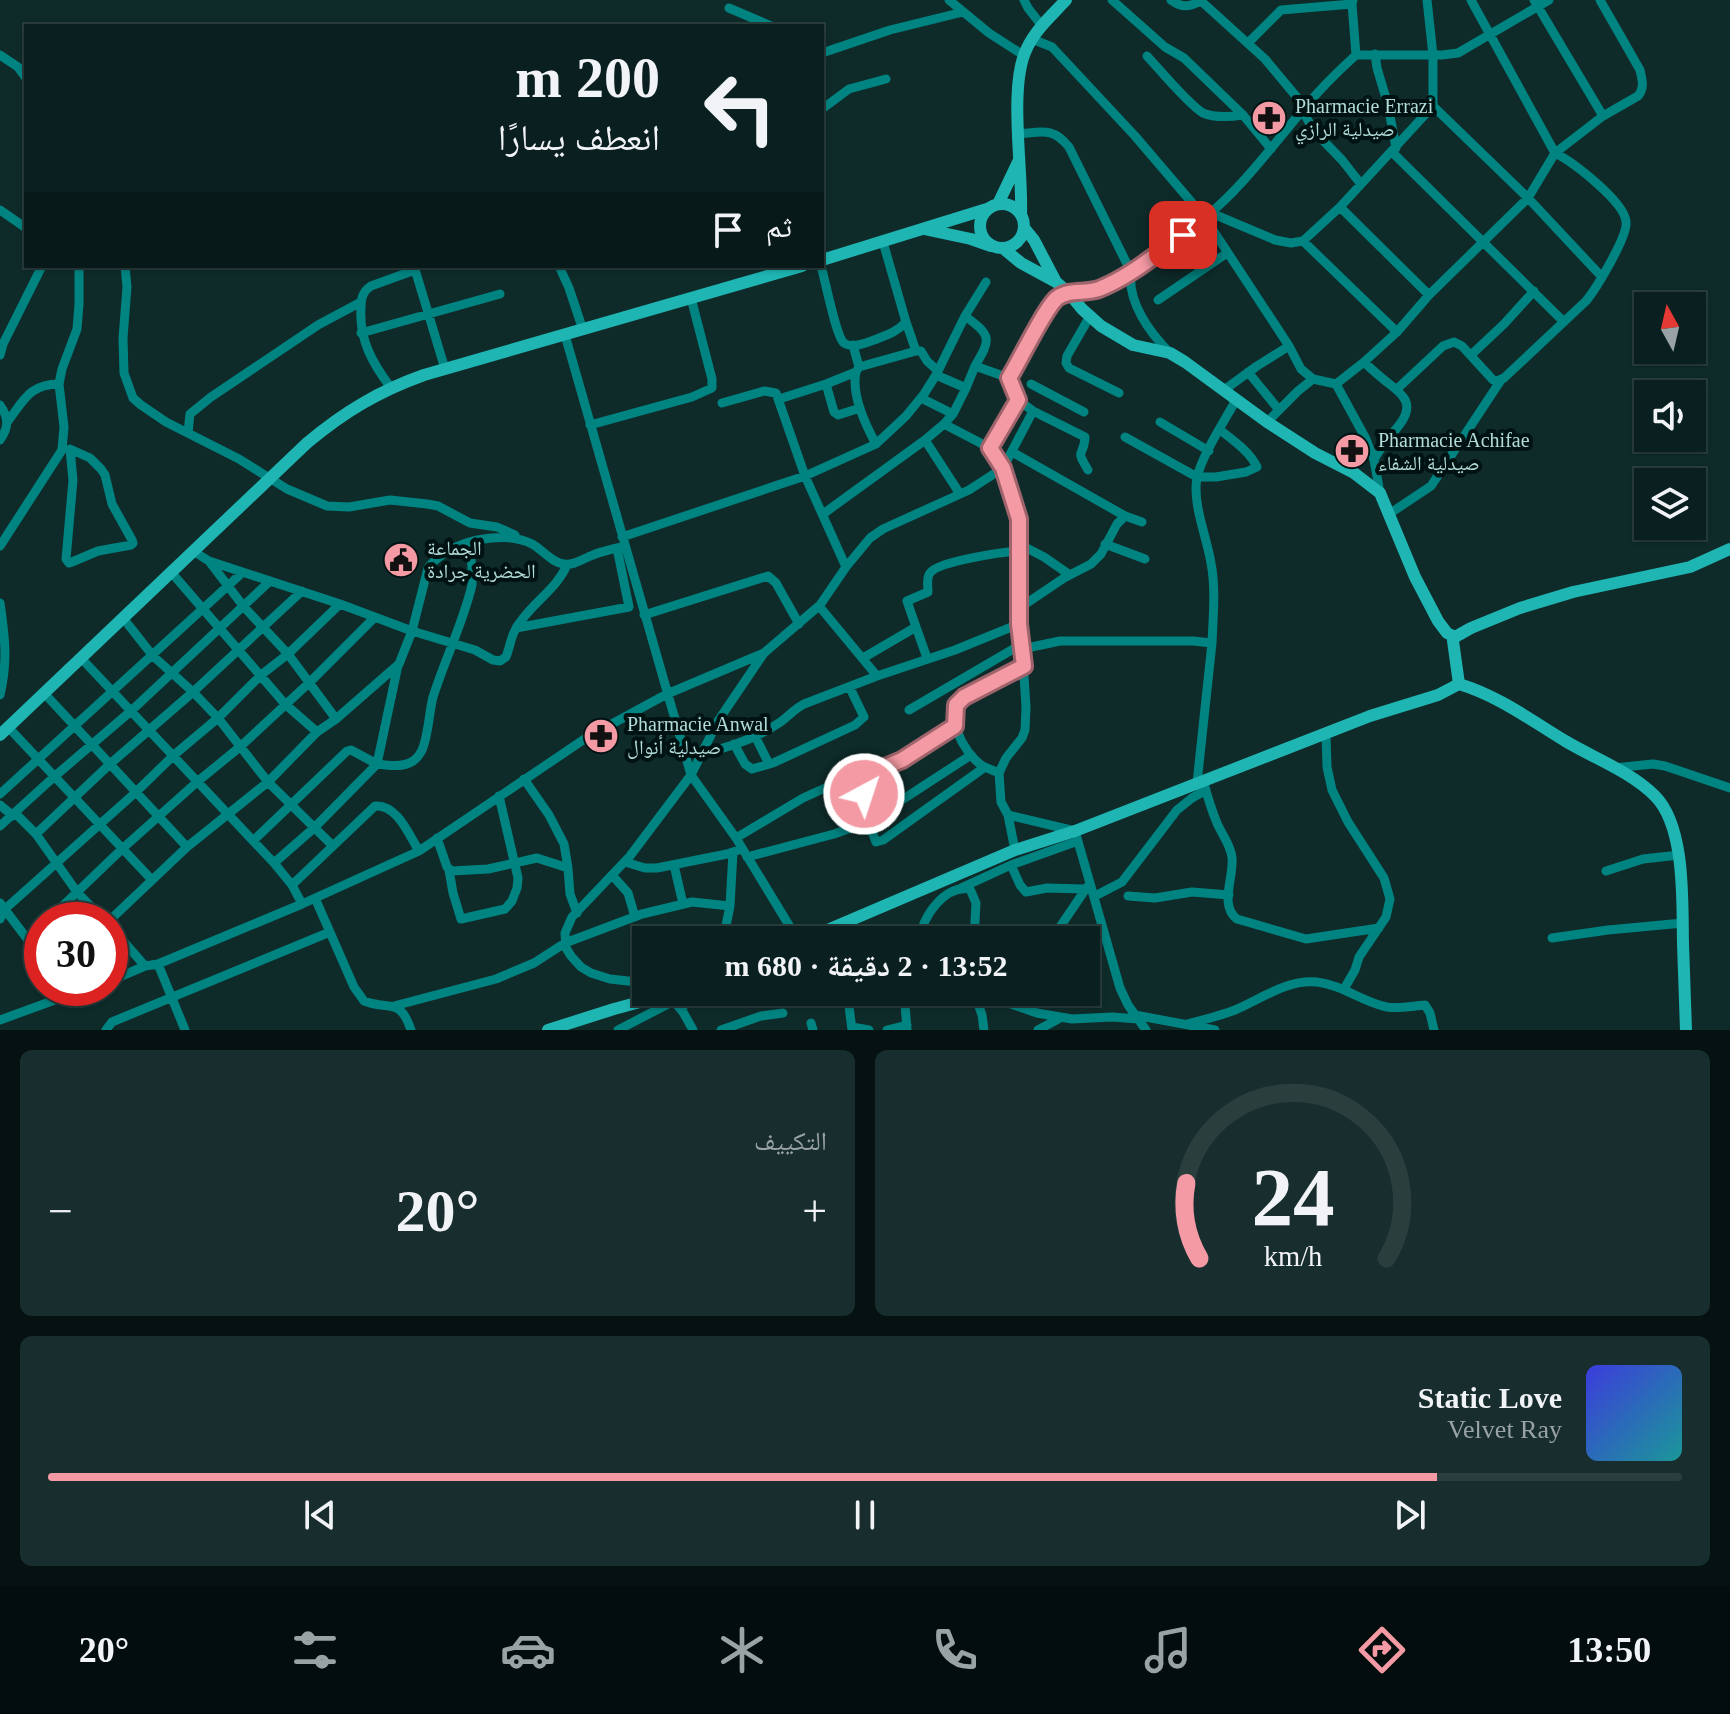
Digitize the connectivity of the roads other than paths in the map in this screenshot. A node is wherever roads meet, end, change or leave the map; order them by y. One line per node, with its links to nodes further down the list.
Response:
1 (949, 0): 14 (street)
2 (1024, 0): 16 (street)
3 (1066, 0): 16 (street)
4 (1171, 0): 5 (street)
5 (1201, 0): 19 (street)
6 (1427, 0): 26 (street)
7 (1471, 0): 17 (street)
8 (1549, 0): 12 (street)
9 (1600, 0): 34 (street)
10 (1118, 2): 33 (street)
11 (1352, 2): 19 (street); 25 (street)
12 (1536, 4): 17 (street); 34 (street)
13 (729, 8): 15 (street)
14 (963, 12): 21 (street); 24 (street)
15 (766, 24)
16 (1043, 25): 18 (street); 20 (street)
17 (1490, 36): 26 (street); 38 (street)
18 (1032, 39): 20 (street); 24 (street)
19 (1248, 43): 32 (street)
20 (1052, 47): 46 (street)
21 (824, 52)
22 (1375, 54): 25 (street); 26 (street); 37 (street)
23 (0, 55): 28 (street)
24 (1023, 55): 35 (street)
25 (1356, 55): 32 (street)
26 (1433, 55): 30 (street)
27 (1147, 56): 33 (street)
28 (24, 75)
29 (886, 79): 31 (street)
30 (1433, 106): 37 (street); 41 (street)
31 (824, 108)
32 (1303, 109): 36 (street); 40 (street)
33 (1243, 115): 36 (street)
34 (1603, 116): 38 (street)
35 (1019, 134): 39 (street); 63 (street)
36 (1271, 149): 46 (street)
37 (1394, 150): 40 (street); 51 (street)
38 (1555, 153): 41 (street); 64 (street)
39 (1020, 159): 42 (street); 45 (street)
40 (1360, 183): 43 (street)
41 (1528, 198): 51 (street); 64 (street)
42 (994, 206): 45 (street); 48 (street); 53 (street)
43 (1340, 207): 50 (street); 70 (street)
44 (0, 210): 47 (street)
45 (1021, 214): 49 (street)
46 (1208, 216): 50 (street); 54 (street); 63 (street)
47 (24, 227)
48 (924, 229): 52 (street); 53 (street)
49 (1025, 229): 53 (street); 66 (street)
50 (1303, 241): 80 (street)
51 (1483, 241): 67 (street); 70 (street)
52 (883, 242): 55 (street); 77 (street)
53 (999, 248): 66 (street)
54 (1227, 253): 72 (street); 84 (street)
55 (824, 259)
56 (41, 268): 87 (street)
57 (79, 268): 98 (street)
58 (125, 268): 126 (street)
59 (415, 268): 73 (street); 74 (street)
60 (560, 268): 79 (street)
61 (795, 268): 71 (street)
62 (822, 268): 83 (street)
63 (1131, 272): 68 (street); 86 (street)
64 (1601, 276): 78 (street)
65 (986, 282): 75 (street)
66 (1056, 282): 68 (street)
67 (1534, 291): 78 (street); 88 (street)
68 (1068, 292): 76 (street); 95 (street)
69 (500, 294): 74 (street)
70 (1429, 295): 80 (street)
71 (691, 298): 79 (street); 124 (street)
72 (1158, 300)
73 (361, 302): 81 (street); 126 (street)
74 (428, 314): 81 (street); 91 (street)
75 (965, 316): 90 (street); 94 (street)
76 (1090, 316): 86 (street); 106 (street)
77 (906, 322): 83 (street); 85 (street)
78 (1564, 322): 97 (street)
79 (583, 330): 82 (street)
80 (1397, 332): 89 (street)
81 (361, 333): 102 (street)
82 (565, 335): 91 (street); 124 (street)
83 (853, 345): 92 (street)
84 (1289, 346): 93 (street); 96 (street)
85 (916, 351): 92 (street); 94 (street)
86 (1170, 353): 105 (street)
87 (0, 355)
88 (1471, 355): 97 (street); 104 (street)
89 (1364, 362): 101 (street); 104 (street)
90 (975, 366): 95 (street); 103 (street)
91 (445, 369): 102 (street)
92 (857, 370): 99 (street); 114 (street)
93 (1248, 372): 105 (street); 115 (street)
94 (937, 373): 103 (street); 107 (street)
95 (1009, 378): 109 (street)
96 (1313, 379): 101 (street); 115 (street)
97 (1501, 380): 144 (street)
98 (59, 384): 119 (street); 151 (street)
99 (826, 384): 108 (street); 114 (street)
100 (1031, 384): 112 (street)
101 (1336, 384): 135 (street)
102 (391, 388): 140 (street)
103 (966, 388): 118 (street)
104 (1397, 389): 135 (street)
105 (1224, 390): 110 (street)
106 (1119, 393)
107 (921, 398): 118 (street); 130 (street)
108 (779, 399): 111 (street); 138 (street)
109 (1018, 400): 116 (street); 131 (street)
110 (1236, 400): 122 (street); 125 (street)
111 (722, 403)
112 (1066, 404): 117 (street); 120 (street)
113 (0, 405): 119 (street)
114 (860, 408): 130 (street)
115 (1279, 410): 122 (street)
116 (1033, 411): 120 (street); 134 (street)
117 (1084, 412)
118 (953, 414): 123 (street)
119 (8, 421): 128 (street)
120 (1055, 422): 137 (street)
121 (1160, 422): 133 (street)
122 (1267, 422): 141 (street)
123 (944, 424): 129 (street); 131 (street)
124 (590, 425): 149 (street)
125 (1220, 430): 133 (street); 139 (street)
126 (188, 433): 140 (street)
127 (1125, 437): 139 (street)
128 (0, 440)
129 (925, 440): 142 (street); 143 (street)
130 (876, 444): 138 (street)
131 (990, 448): 136 (street)
132 (70, 449): 132 (street)
133 (1209, 451): 139 (street)
134 (1012, 452): 136 (street); 145 (street)
135 (1374, 460): 141 (street)
136 (1003, 468): 142 (street); 152 (street)
137 (1088, 470)
138 (805, 476): 143 (street); 149 (street)
139 (1197, 477): 183 (street)
140 (270, 478): 147 (street); 154 (street)
141 (1380, 493): 144 (street)
142 (960, 494): 158 (street)
143 (823, 514): 158 (street)
144 (1389, 514): 181 (street)
145 (1125, 516): 146 (street); 150 (street)
146 (1142, 522)
147 (520, 538): 148 (street); 157 (street)
148 (468, 543): 180 (street); 182 (street)
149 (621, 544): 157 (street); 171 (street); 179 (street)
150 (1105, 544): 155 (street); 161 (street)
151 (0, 546)
152 (1019, 547): 161 (street); 170 (street); 178 (street)
153 (1730, 549): 181 (street)
154 (193, 551): 156 (street); 159 (street)
155 (1145, 559)
156 (209, 561): 160 (street); 163 (street)
157 (567, 565): 179 (street)
158 (846, 567): 167 (street)
159 (171, 572): 169 (street); 172 (street)
160 (243, 572): 162 (street); 163 (street)
161 (1070, 575): 170 (street)
162 (270, 581): 164 (street); 168 (street)
163 (228, 586): 168 (street); 169 (street)
164 (302, 591): 166 (street); 177 (street)
165 (0, 603): 194 (street)
166 (340, 604): 173 (street); 187 (street)
167 (819, 606): 174 (street); 190 (street)
168 (244, 607): 176 (street); 177 (street)
169 (204, 608): 176 (street); 188 (street)
170 (1018, 609): 175 (street)
171 (644, 615): 174 (street); 204 (street)
172 (123, 618): 188 (street); 189 (street)
173 (374, 618): 180 (street); 198 (street)
174 (799, 624): 186 (street)
175 (1019, 624): 184 (street); 191 (street)
176 (221, 627): 185 (street); 195 (street)
177 (263, 627): 185 (street); 187 (street)
178 (916, 627): 190 (street); 191 (street)
179 (516, 628): 182 (street)
180 (412, 631): 182 (street); 192 (street)
181 (1455, 637): 199 (street)
182 (453, 643): 226 (street)
183 (1212, 643): 184 (street); 237 (street)
184 (1022, 646): 193 (street); 207 (street)
185 (238, 649): 196 (street); 202 (street)
186 (764, 653): 204 (street); 221 (street)
187 (288, 654): 196 (street); 198 (street)
188 (153, 656): 195 (street); 201 (street)
189 (81, 658): 201 (street); 203 (street)
190 (863, 658): 197 (street)
191 (927, 658): 197 (street)
192 (399, 664): 210 (street); 226 (street)
193 (1024, 666): 212 (street); 230 (street)
194 (3, 670): 205 (street)
195 (171, 672): 202 (street); 208 (street)
196 (261, 675): 206 (street); 209 (street)
197 (877, 676): 200 (street)
198 (310, 682): 206 (street); 210 (street)
199 (1459, 684): 216 (street); 229 (street)
200 (850, 688): 217 (street); 227 (street)
201 (112, 692): 208 (street); 211 (street)
202 (193, 692): 209 (street); 213 (street)
203 (44, 693): 211 (street); 214 (street)
204 (667, 694): 232 (street); 234 (street)
205 (0, 695)
206 (285, 704): 215 (street); 220 (street)
207 (909, 710)
208 (131, 711): 213 (street); 218 (street)
209 (218, 718): 220 (street); 222 (street)
210 (336, 719): 215 (street)
211 (75, 726): 218 (street); 224 (street)
212 (955, 726): 223 (street); 231 (street)
213 (149, 729): 222 (street); 225 (street)
214 (4, 731): 224 (street)
215 (317, 732): 236 (street)
216 (1326, 734): 237 (street); 300 (street)
217 (755, 736): 219 (street); 227 (street)
218 (92, 744): 225 (street); 233 (street)
219 (734, 744): 221 (street); 227 (street)
220 (241, 746): 235 (street); 236 (street)
221 (702, 753): 232 (street)
222 (174, 755): 235 (street); 239 (street)
223 (971, 755): 228 (street); 249 (street)
224 (37, 758): 233 (street); 240 (street)
225 (110, 764): 239 (street); 242 (street)
226 (377, 764): 244 (street); 252 (street)
227 (769, 764)
228 (985, 767): 230 (street); 249 (street)
229 (1614, 768): 238 (street); 264 (street)
230 (999, 773): 247 (street)
231 (868, 774): 249 (street); 256 (street)
232 (691, 775): 256 (street); 265 (street)
233 (55, 776): 242 (street); 246 (street)
234 (524, 779): 241 (street); 271 (street)
235 (197, 782): 245 (street); 248 (street)
236 (268, 782): 244 (street); 245 (street)
237 (1202, 784): 254 (street); 280 (street); 281 (street)
238 (1730, 788)
239 (136, 792): 248 (street); 250 (street)
240 (0, 794)
241 (499, 796): 255 (street); 268 (street)
242 (74, 797): 250 (street); 253 (street)
243 (0, 805): 246 (street)
244 (291, 805): 252 (street); 257 (street)
245 (227, 813): 257 (street); 259 (street)
246 (14, 815): 251 (street); 253 (street)
247 (1008, 815): 254 (street); 261 (street)
248 (160, 816): 259 (street); 260 (street)
249 (868, 822): 263 (street)
250 (100, 824): 260 (street); 266 (street)
251 (0, 826)
252 (314, 828): 258 (street); 267 (street)
253 (36, 834): 266 (street)
254 (1076, 836): 261 (street); 270 (street); 277 (street)
255 (437, 838): 262 (street); 272 (street)
256 (736, 838): 263 (street)
257 (254, 840): 267 (street)
258 (333, 846): 262 (street); 276 (street)
259 (187, 847): 275 (street)
260 (122, 849): 275 (street); 279 (street)
261 (1015, 850): 296 (street)
262 (419, 851): 283 (street)
263 (741, 853): 269 (street); 289 (street); 295 (street)
264 (1679, 855): 273 (street); 293 (street)
265 (625, 862): 269 (street); 274 (street)
266 (57, 863): 279 (street); 290 (street)
267 (274, 863): 276 (street)
268 (515, 864): 271 (street); 272 (street); 272 (street)
269 (674, 865): 288 (street)
270 (1011, 865): 277 (street); 278 (street)
271 (568, 868): 291 (street)
272 (449, 870)
273 (1606, 871)
274 (612, 875): 291 (street); 292 (street)
275 (152, 880): 286 (street)
276 (292, 885): 287 (street)
277 (1087, 886): 281 (street); 299 (street)
278 (961, 888): 297 (street); 298 (street)
279 (77, 892): 284 (street); 285 (street)
280 (1229, 895): 282 (street); 300 (street)
281 (1095, 896): 324 (street)
282 (1128, 896)
283 (315, 898): 287 (street); 301 (street)
284 (67, 902)
285 (87, 902)
286 (128, 903)
287 (302, 904): 306 (street)
288 (683, 904): 289 (street); 292 (street)
289 (730, 906): 294 (street)
290 (2, 910): 302 (street)
291 (577, 913): 304 (street)
292 (635, 917): 304 (street)
293 (1683, 923): 303 (street); 344 (street)
294 (726, 926)
295 (789, 926)
296 (837, 926)
297 (922, 926)
298 (974, 926)
299 (1061, 926)
300 (1379, 928): 310 (street)
301 (330, 932): 311 (street); 314 (street)
302 (24, 935)
303 (1552, 938)
304 (565, 943): 309 (street); 314 (street)
305 (128, 946): 307 (street)
306 (158, 964): 307 (street); 311 (street)
307 (145, 966): 308 (street)
308 (128, 973)
309 (632, 981)
310 (1344, 989): 326 (street); 343 (street)
311 (172, 998): 330 (street); 331 (street)
312 (632, 1004): 333 (street)
313 (34, 1006): 325 (street)
314 (394, 1006): 332 (street)
315 (666, 1006): 327 (street)
316 (683, 1006): 321 (street)
317 (849, 1006): 329 (street)
318 (905, 1006): 328 (street)
319 (979, 1006): 339 (street)
320 (1014, 1006): 323 (street)
321 (680, 1008): 335 (street)
322 (783, 1013): 336 (street)
323 (1061, 1017): 324 (street); 340 (street)
324 (1137, 1017): 326 (street); 341 (street)
325 (0, 1020)
326 (1187, 1024): 342 (street)
327 (636, 1026): 334 (street)
328 (907, 1028): 338 (street)
329 (852, 1029): 337 (street)
330 (106, 1030)
331 (185, 1030)
332 (411, 1030)
333 (548, 1030)
334 (618, 1030)
335 (693, 1030)
336 (721, 1030)
337 (869, 1030)
338 (887, 1030)
339 (984, 1030)
340 (1038, 1030)
341 (1146, 1030)
342 (1215, 1030)
343 (1434, 1030)
344 (1686, 1030)

